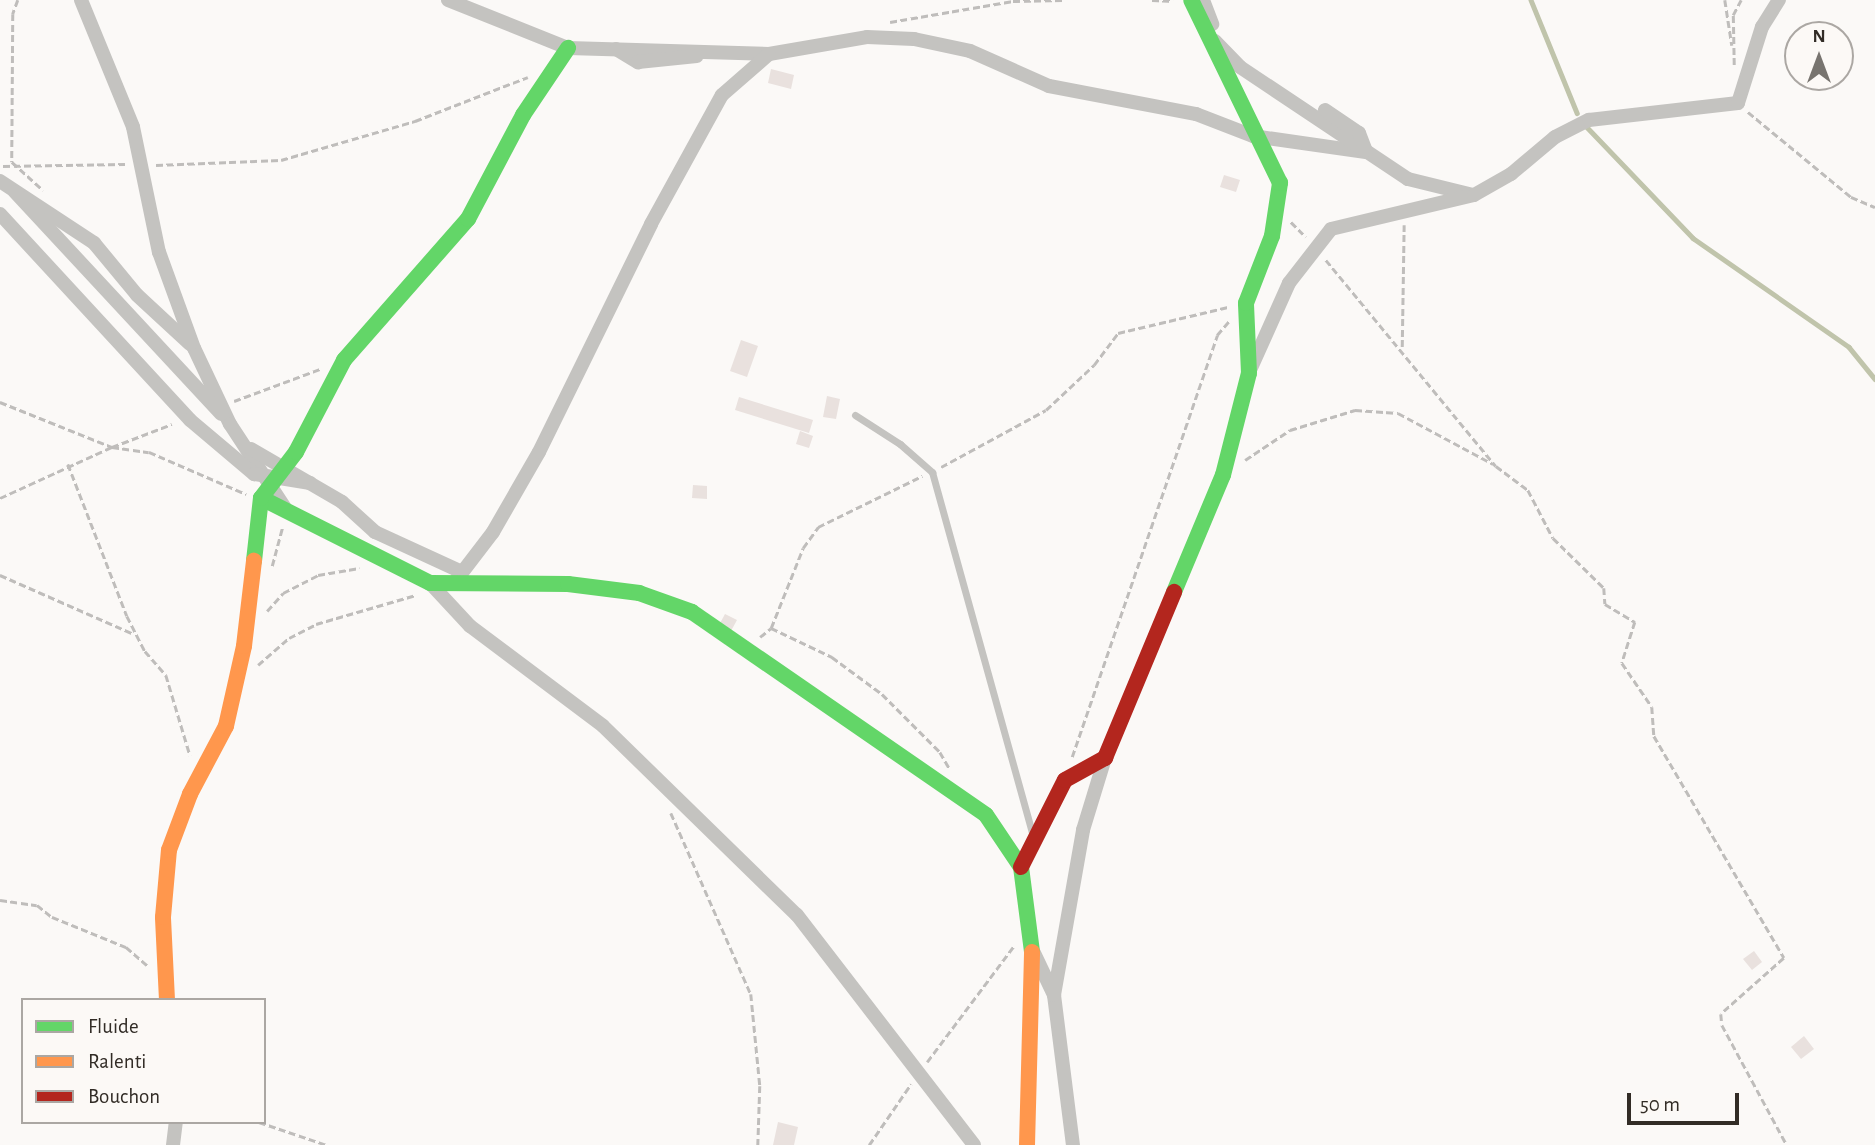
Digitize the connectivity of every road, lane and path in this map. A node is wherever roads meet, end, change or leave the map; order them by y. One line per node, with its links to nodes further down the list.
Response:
1 (18, 0): 19 (path)
2 (81, 0): 20 (street)
3 (448, 0): 12 (street)
4 (1063, 0): 10 (path)
5 (1152, 0): 9 (path)
6 (1725, 0): 14 (path)
7 (1741, 0): 14 (path)
8 (1779, 0): 16 (street)
9 (1195, 1): 11 (street)
10 (880, 25)
11 (1214, 40): 17 (street); 18 (street)
12 (568, 48): 13 (street); 15 (street)
13 (769, 54): 17 (street); 48 (street)
14 (1733, 54): 16 (path)
15 (553, 68): 20 (path); 41 (street)
16 (1738, 103): 24 (street); 26 (path)
17 (1253, 136): 18 (street); 25 (street)
18 (1366, 152): 24 (street)
19 (12, 162): 20 (path); 21 (path)
20 (144, 165): 32 (street)
21 (0, 167)
22 (0, 181): 23 (street)
23 (15, 192): 32 (street); 36 (street)
24 (1474, 195): 27 (street)
25 (1280, 200): 29 (path); 30 (street)
26 (1875, 207)
27 (1405, 213): 29 (street); 31 (path)
28 (0, 214): 41 (street)
29 (1314, 246): 31 (path); 33 (street)
30 (1246, 303): 33 (street); 40 (path); 58 (path)
31 (1402, 347): 39 (path)
32 (194, 348): 36 (street)
33 (1249, 373): 42 (street)
34 (0, 402): 37 (path)
35 (855, 415): 40 (lane)
36 (230, 424): 41 (street)
37 (112, 447): 38 (path); 44 (path)
38 (68, 464): 43 (path); 52 (path)
39 (1496, 466): 42 (path); 78 (path)
40 (932, 472): 51 (path); 60 (lane)
41 (277, 474): 44 (street); 45 (street); 48 (street)
42 (1223, 475): 55 (street)
43 (0, 498)
44 (261, 498): 45 (street); 54 (street)
45 (285, 508): 49 (street)
46 (364, 567): 50 (path)
47 (0, 575): 52 (path)
48 (458, 577): 49 (street); 53 (street)
49 (433, 586): 54 (path); 68 (street)
50 (264, 613)
51 (771, 628): 53 (path); 57 (path)
52 (138, 637): 56 (path)
53 (745, 649): 61 (street)
54 (235, 686): 65 (street)
55 (1105, 758): 58 (street); 66 (street)
56 (190, 767)
57 (953, 776)
58 (1065, 780): 60 (street)
59 (661, 803): 73 (path)
60 (1034, 836): 61 (street)
61 (1021, 867): 64 (street)
62 (0, 900): 65 (path)
63 (1015, 944): 68 (path)
64 (1032, 951): 66 (street); 76 (street)
65 (164, 972): 67 (street)
66 (1054, 995): 77 (street)
67 (167, 998)
68 (920, 1071): 74 (path); 75 (street)
69 (176, 1124): 71 (street)
70 (264, 1124): 72 (path)
71 (173, 1145)
72 (327, 1145)
73 (758, 1145)
74 (869, 1145)
75 (974, 1145)
76 (1027, 1145)
77 (1073, 1145)
78 (1787, 1145)

